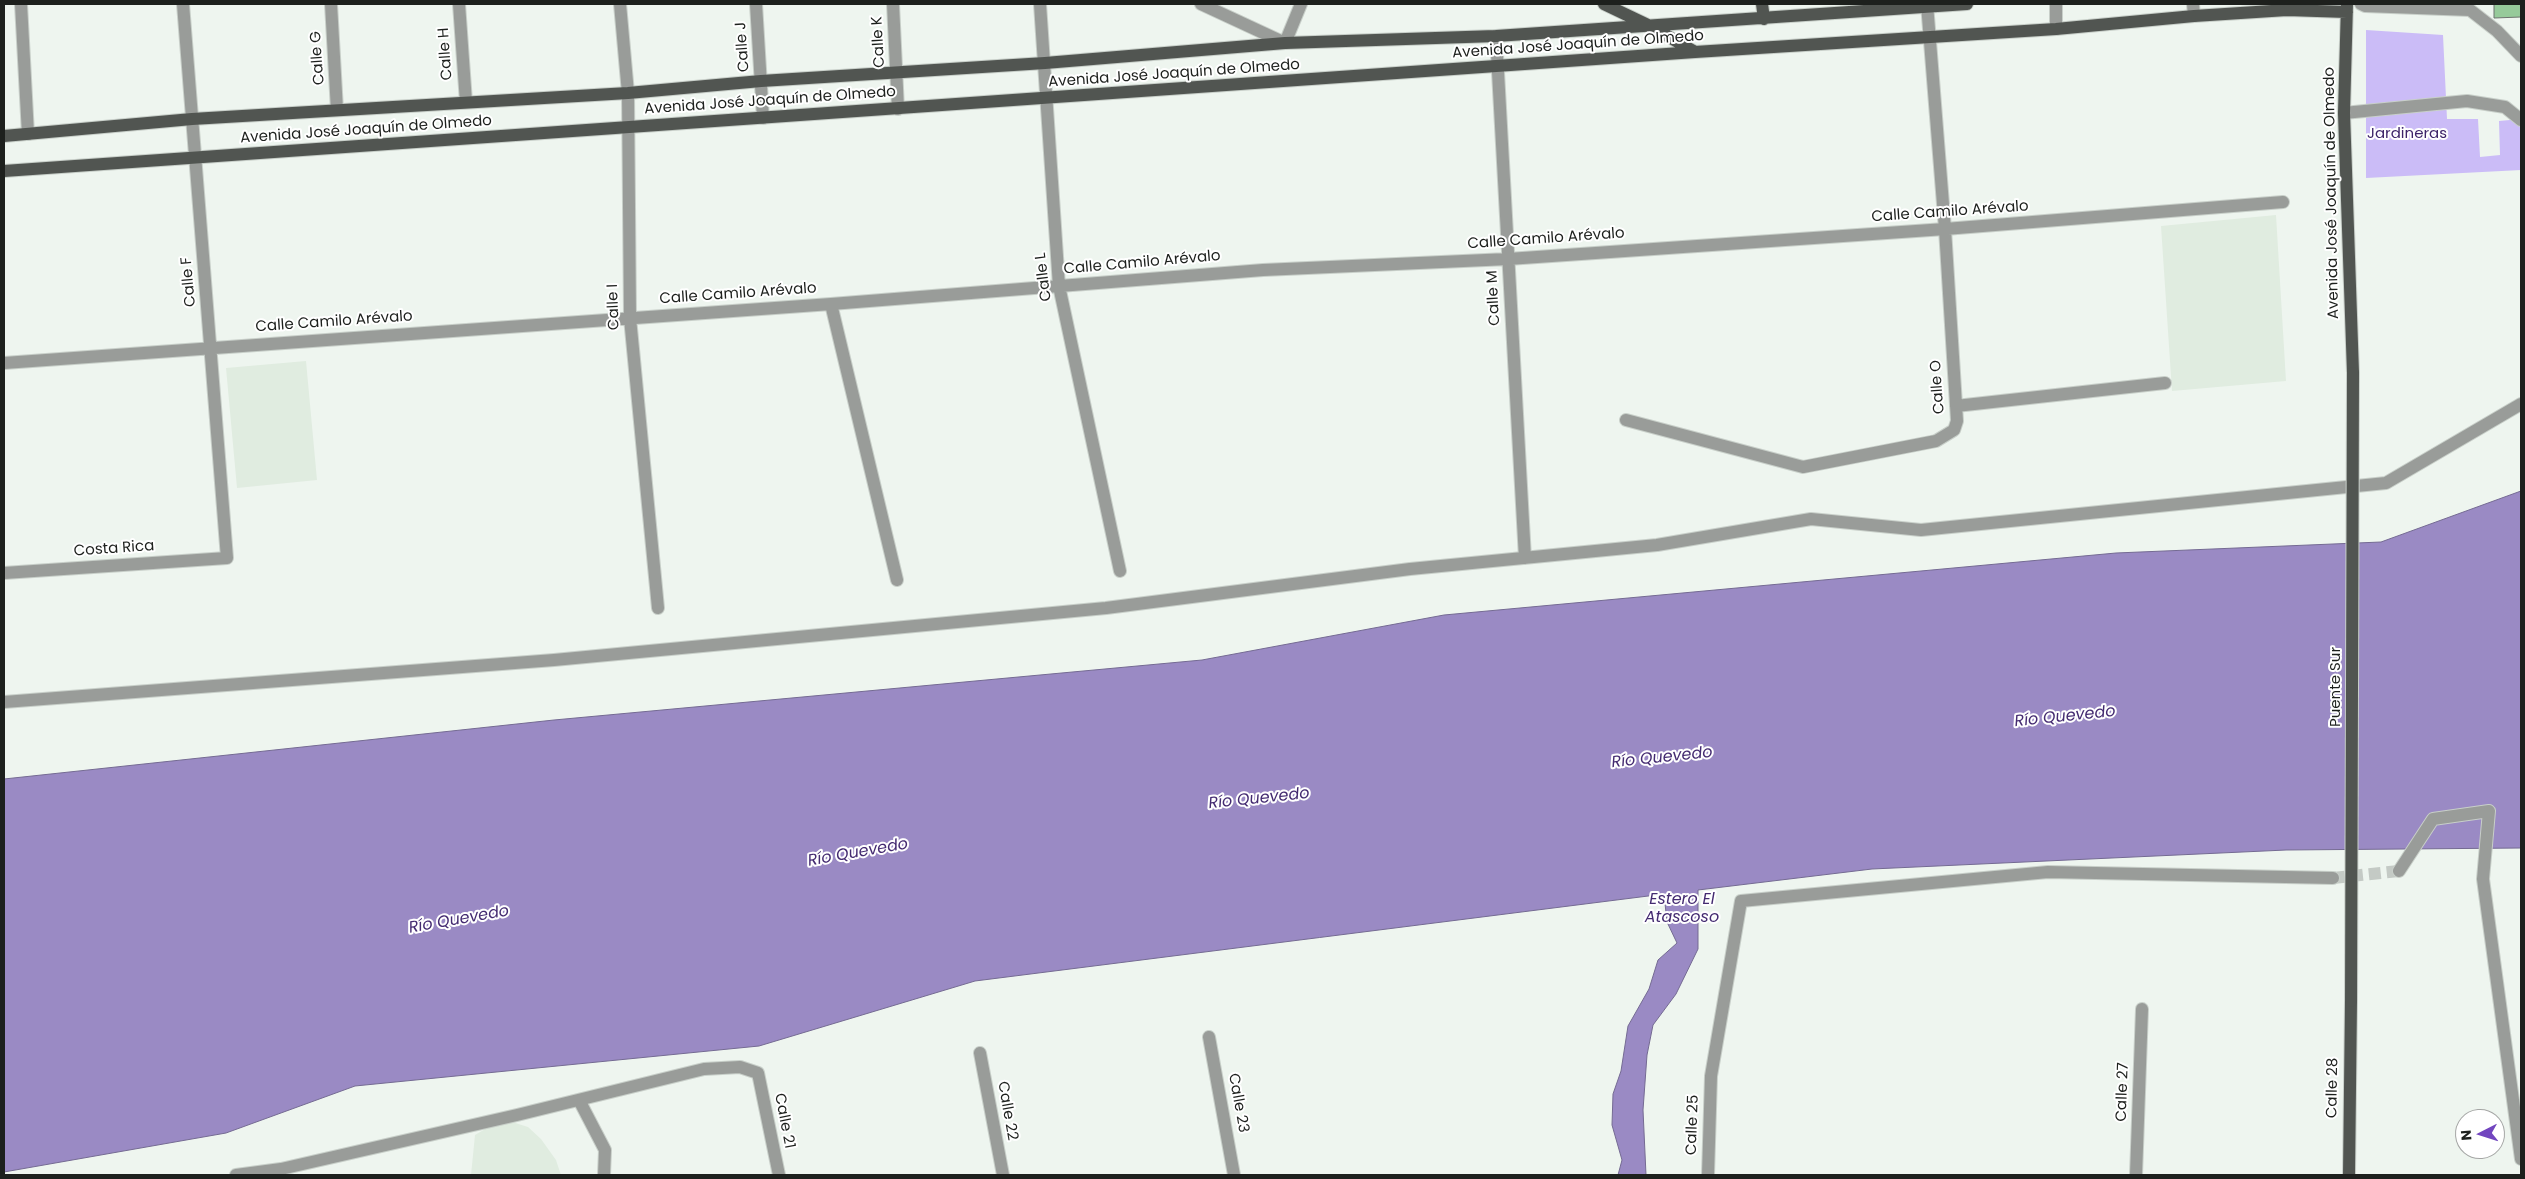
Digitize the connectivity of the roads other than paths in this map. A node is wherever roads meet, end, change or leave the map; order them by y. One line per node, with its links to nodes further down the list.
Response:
1 (22, 4): 41 (street)
2 (183, 4): 38 (street, Calle F)
3 (331, 4): 35 (street, Calle G)
4 (459, 4): 33 (street, Calle H)
5 (620, 4): 31 (street, Calle I)
6 (756, 4): 30 (street, Calle J)
7 (893, 4): 29 (street, Calle K)
8 (1040, 4): 27 (street, Calle L)
9 (1201, 4): 24 (street)
10 (1301, 4): 24 (street)
11 (1604, 4): 20 (main road)
12 (1762, 4): 19 (main road)
13 (1967, 4): 16 (main road, Avenida José Joaquín de Olmedo)
14 (2056, 4): 21 (street)
15 (2361, 4): 26 (street)
16 (1927, 6): 19 (main road, Avenida José Joaquín de Olmedo); 23 (street, Calle O)
17 (2347, 8): 18 (main road, Avenida José Joaquín de Olmedo); 36 (main road, Avenida José Joaquín de Olmedo)
18 (2193, 10): 21 (main road, Avenida José Joaquín de Olmedo)
19 (1764, 19): 20 (main road, Avenida José Joaquín de Olmedo)
20 (1652, 26): 22 (main road, Avenida José Joaquín de Olmedo); 25 (main road)
21 (2056, 29): 23 (main road, Avenida José Joaquín de Olmedo)
22 (1496, 36): 24 (main road, Avenida José Joaquín de Olmedo); 28 (street, Calle M)
23 (1931, 37): 25 (main road, Avenida José Joaquín de Olmedo); 46 (street, Calle O)
24 (1285, 43): 27 (main road, Avenida José Joaquín de Olmedo)
25 (1695, 52): 28 (main road, Avenida José Joaquín de Olmedo)
26 (2521, 56)
27 (1045, 63): 29 (main road, Avenida José Joaquín de Olmedo); 32 (street, Calle L)
28 (1498, 67): 32 (main road, Avenida José Joaquín de Olmedo); 47 (street, Calle M)
29 (896, 73): 30 (main road, Avenida José Joaquín de Olmedo); 34 (street, Calle K)
30 (761, 81): 31 (main road, Avenida José Joaquín de Olmedo); 37 (street, Calle J)
31 (628, 93): 33 (main road, Avenida José Joaquín de Olmedo); 40 (street, Calle I)
32 (1046, 99): 34 (main road, Avenida José Joaquín de Olmedo); 48 (street, Calle L)
33 (466, 102): 35 (main road, Avenida José Joaquín de Olmedo)
34 (898, 109): 37 (main road, Avenida José Joaquín de Olmedo)
35 (338, 110): 38 (main road, Avenida José Joaquín de Olmedo)
36 (2344, 113): 39 (street); 53 (main road, Avenida José Joaquín de Olmedo)
37 (763, 118): 40 (main road, Avenida José Joaquín de Olmedo)
38 (192, 119): 41 (main road, Avenida José Joaquín de Olmedo); 43 (street, Calle F)
39 (2521, 120)
40 (628, 128): 43 (main road, Avenida José Joaquín de Olmedo); 50 (street, Calle I)
41 (28, 134): 42 (main road, Avenida José Joaquín de Olmedo)
42 (4, 136)
43 (195, 158): 44 (main road, Avenida José Joaquín de Olmedo); 51 (street, Calle F)
44 (4, 171)
45 (2283, 202): 46 (street, Calle Camilo Arévalo)
46 (1945, 229): 47 (street, Calle Camilo Arévalo); 56 (street, Calle O)
47 (1508, 259): 48 (street, Calle Camilo Arévalo); 59 (street, Calle M)
48 (1059, 286): 49 (street, Calle Camilo Arévalo); 60 (street, Calle L)
49 (831, 304): 50 (street, Calle Camilo Arévalo); 62 (street)
50 (630, 318): 51 (street, Calle Camilo Arévalo); 63 (street, Calle I)
51 (211, 346): 52 (street, Calle Camilo Arévalo); 58 (street, Calle F)
52 (4, 363)
53 (2353, 373): 67 (main road, Puente Sur, bridge)
54 (2165, 383): 56 (street)
55 (2521, 404): 59 (street)
56 (1956, 406): 57 (street, Calle O)
57 (1626, 420)
58 (227, 558): 61 (street, Costa Rica)
59 (1525, 558): 64 (street)
60 (1120, 571)
61 (4, 573)
62 (898, 580)
63 (658, 608)
64 (4, 702)
65 (2399, 871): 72 (street)
66 (2333, 878): 78 (street, Calle 25)
67 (2351, 1001): 80 (main road, Calle 28)
68 (2142, 1009): 79 (street, Calle 27)
69 (1209, 1037): 77 (street, Calle 23)
70 (980, 1053): 76 (street, Calle 22)
71 (579, 1100): 73 (street); 74 (street); 75 (street, Calle 21)
72 (2521, 1159)
73 (236, 1175)
74 (604, 1175)
75 (779, 1175)
76 (1003, 1175)
77 (1234, 1175)
78 (1708, 1175)
79 (2136, 1175)
80 (2349, 1175)

